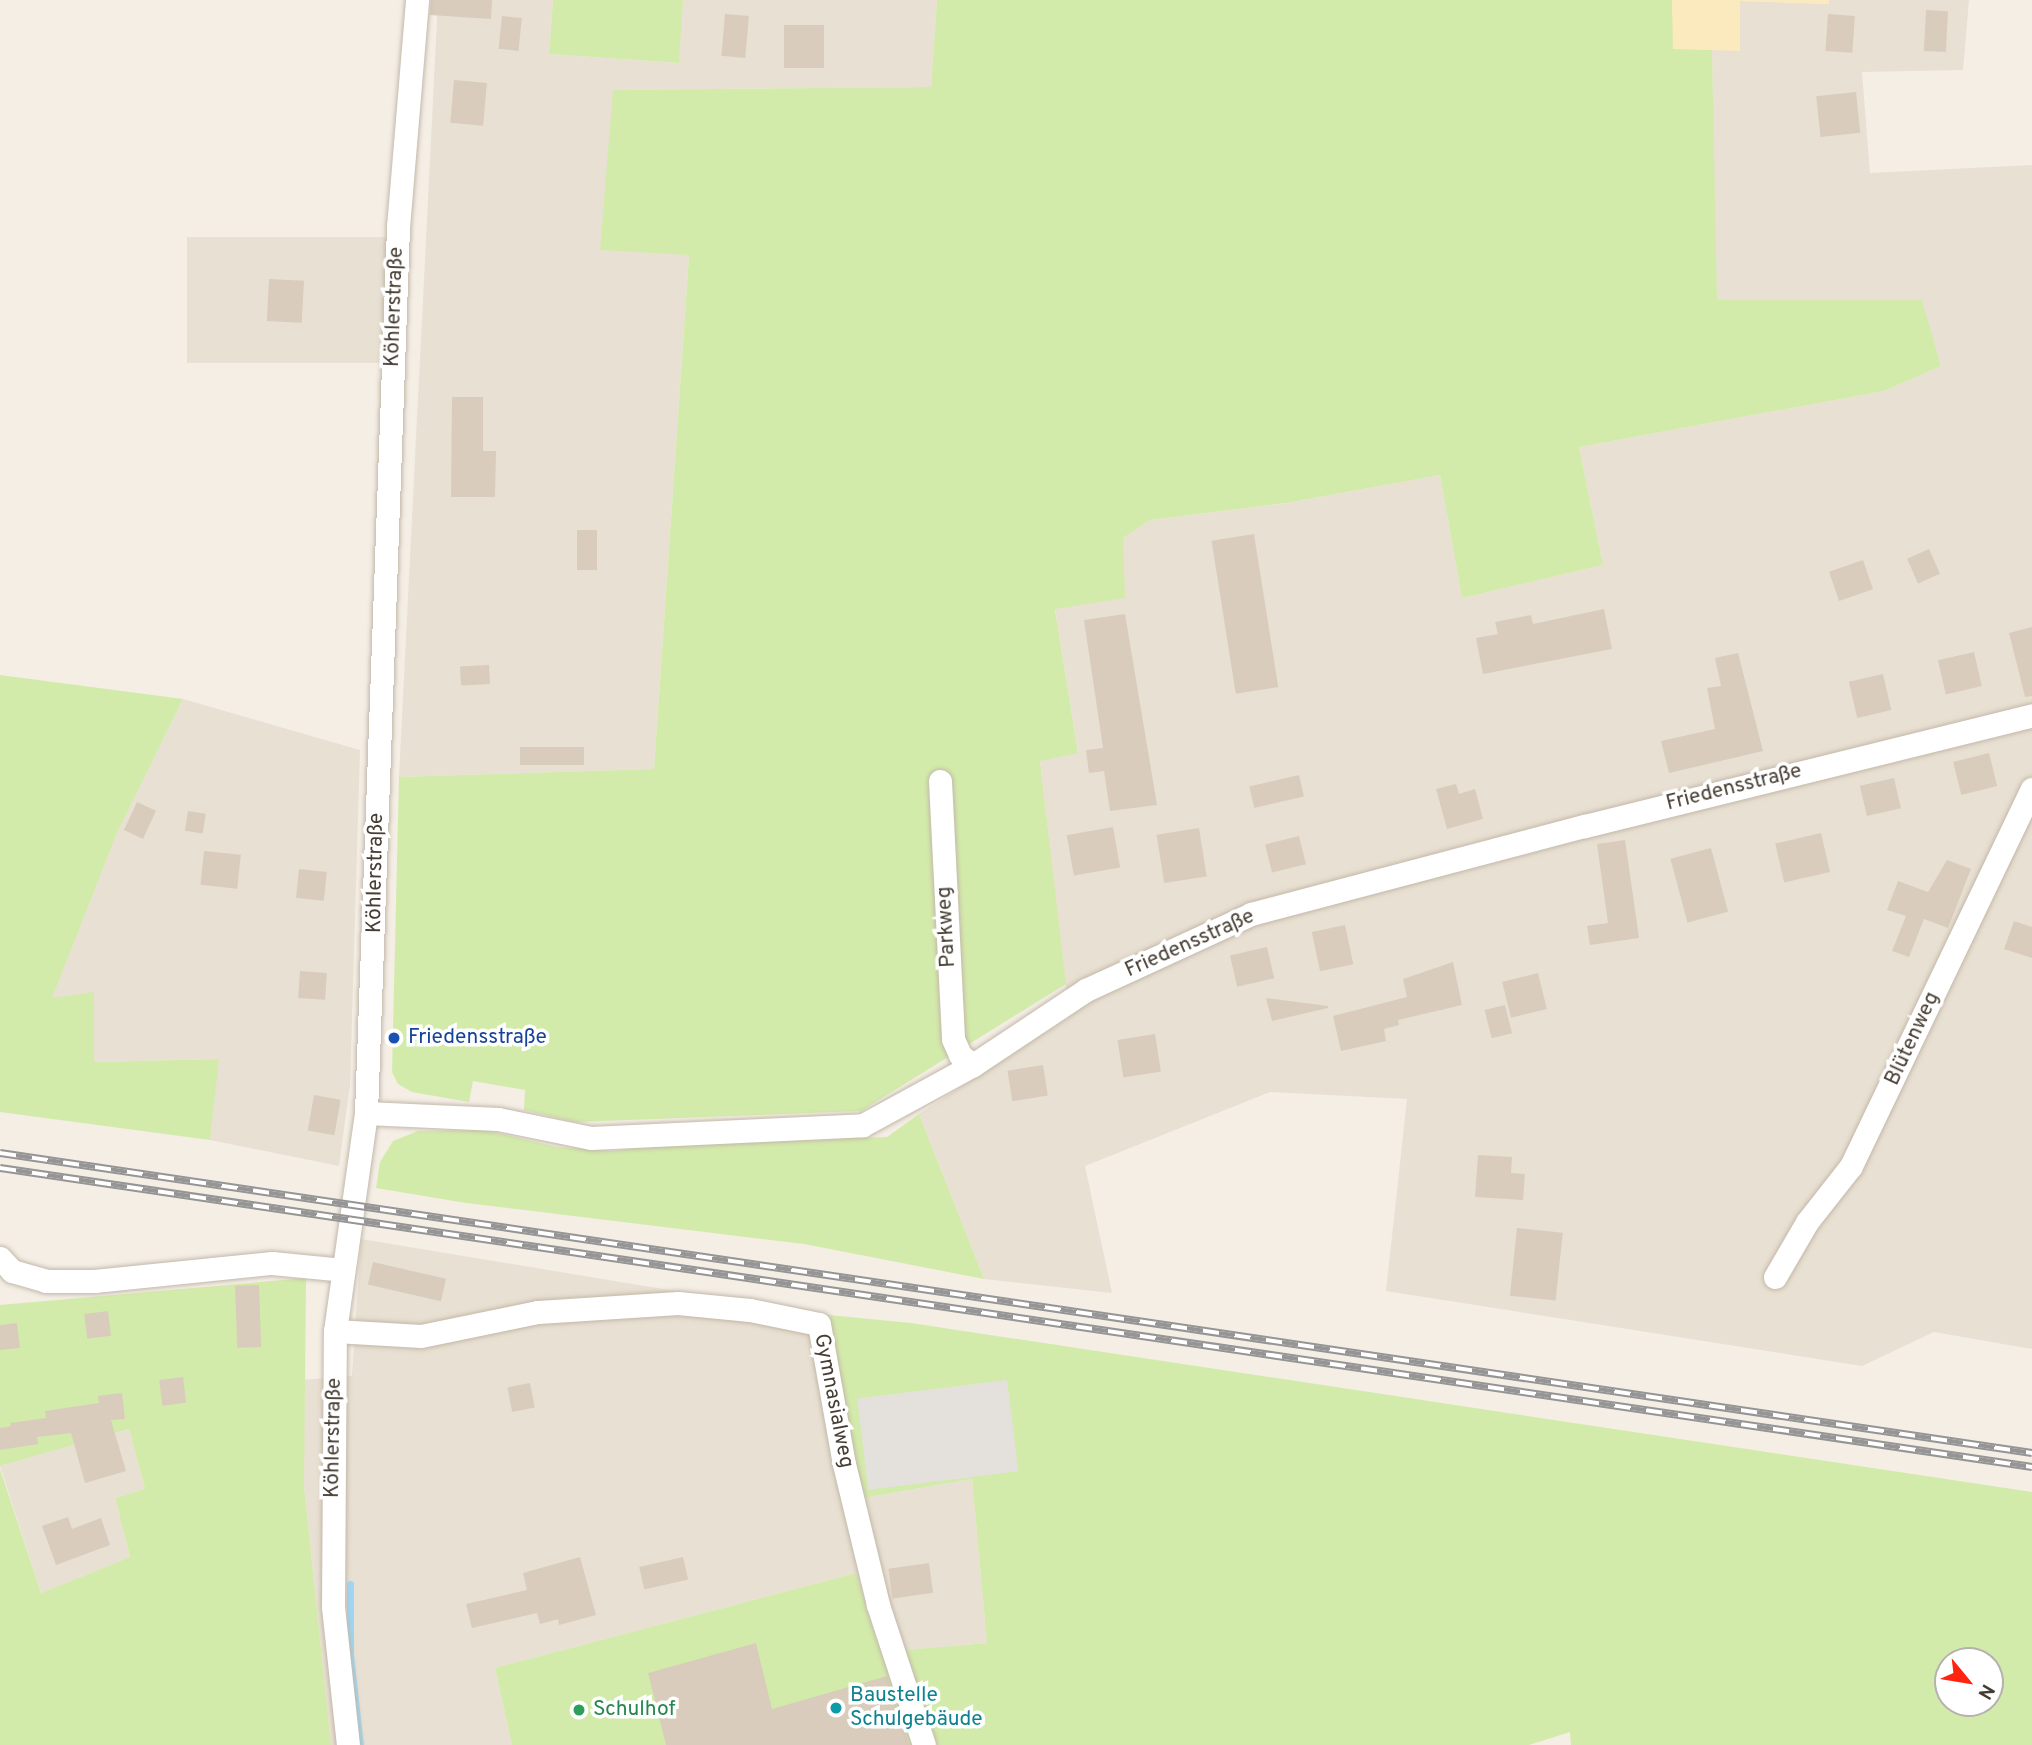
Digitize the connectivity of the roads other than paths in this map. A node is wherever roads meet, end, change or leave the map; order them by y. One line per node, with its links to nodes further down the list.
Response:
1 (417, 0): 6 (street, Köhlerstraße)
2 (2032, 715): 5 (street, Friedensstraße)
3 (940, 780): 5 (street, Parkweg)
4 (2032, 789): 9 (street, Blütenweg)
5 (973, 1066): 6 (street, Friedensstraße)
6 (366, 1113): 8 (street, Köhlerstraße)
7 (0, 1258): 8 (street)
8 (343, 1270): 10 (street, Köhlerstraße)
9 (1775, 1278)
10 (335, 1331): 11 (street, Köhlerstraße); 12 (street, Gymnasialweg)
11 (348, 1745)
12 (924, 1745)

